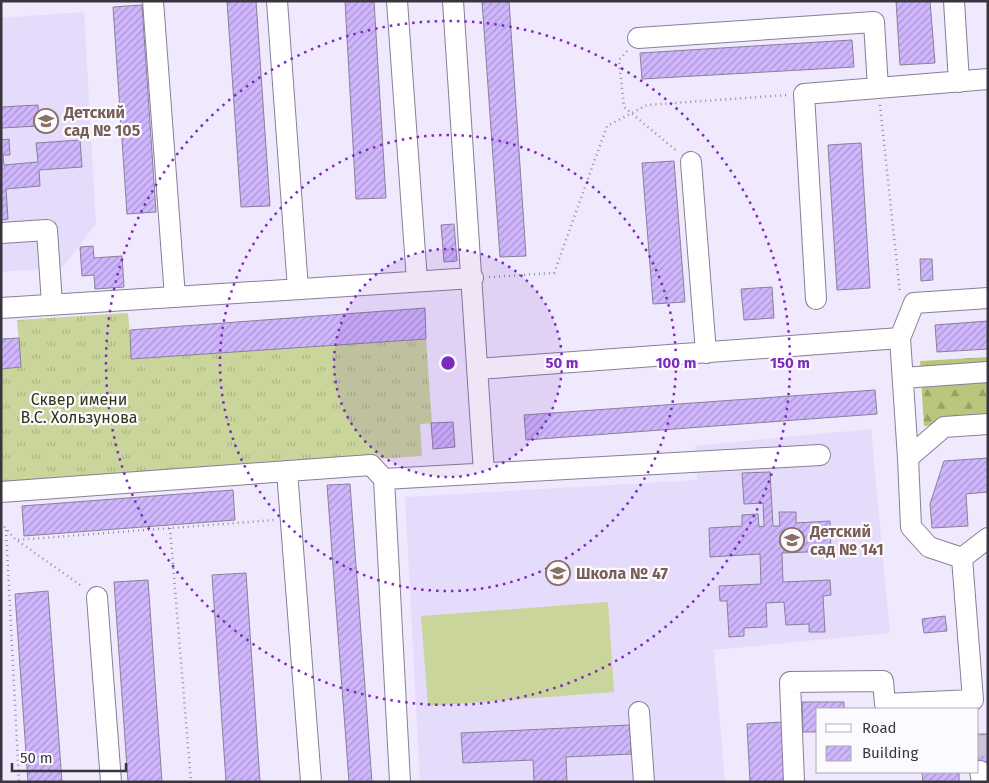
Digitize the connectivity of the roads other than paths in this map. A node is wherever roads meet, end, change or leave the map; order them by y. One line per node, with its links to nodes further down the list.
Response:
1 (153, 1): 15 (lane)
2 (277, 1): 14 (lane)
3 (397, 1): 13 (lane)
4 (453, 1): 12 (lane)
5 (954, 1): 8 (lane)
6 (638, 38): 9 (lane)
7 (988, 80): 8 (lane)
8 (959, 82): 9 (lane)
9 (878, 88): 17 (lane)
10 (691, 162): 21 (lane)
11 (1, 233): 18 (lane)
12 (473, 278): 13 (lane); 22 (lane)
13 (417, 281): 14 (lane)
14 (298, 289): 15 (lane)
15 (175, 297): 18 (lane)
16 (988, 298): 20 (lane)
17 (816, 299)
18 (52, 304): 19 (lane)
19 (1, 308)
20 (900, 338): 21 (lane); 24 (lane)
21 (706, 353): 22 (lane)
22 (478, 369): 29 (lane)
23 (988, 372): 24 (lane)
24 (903, 378): 27 (lane)
25 (988, 424): 27 (lane)
26 (820, 454): 29 (lane)
27 (908, 458): 33 (lane)
28 (287, 471): 30 (lane); 31 (lane); 38 (lane)
29 (484, 473): 30 (lane)
30 (384, 479): 39 (lane)
31 (1, 492)
32 (988, 538): 33 (lane)
33 (962, 558): 35 (lane)
34 (97, 597): 37 (lane)
35 (974, 705): 41 (lane)
36 (639, 712): 40 (lane)
37 (111, 782)
38 (311, 782)
39 (400, 782)
40 (644, 782)
41 (794, 782)

